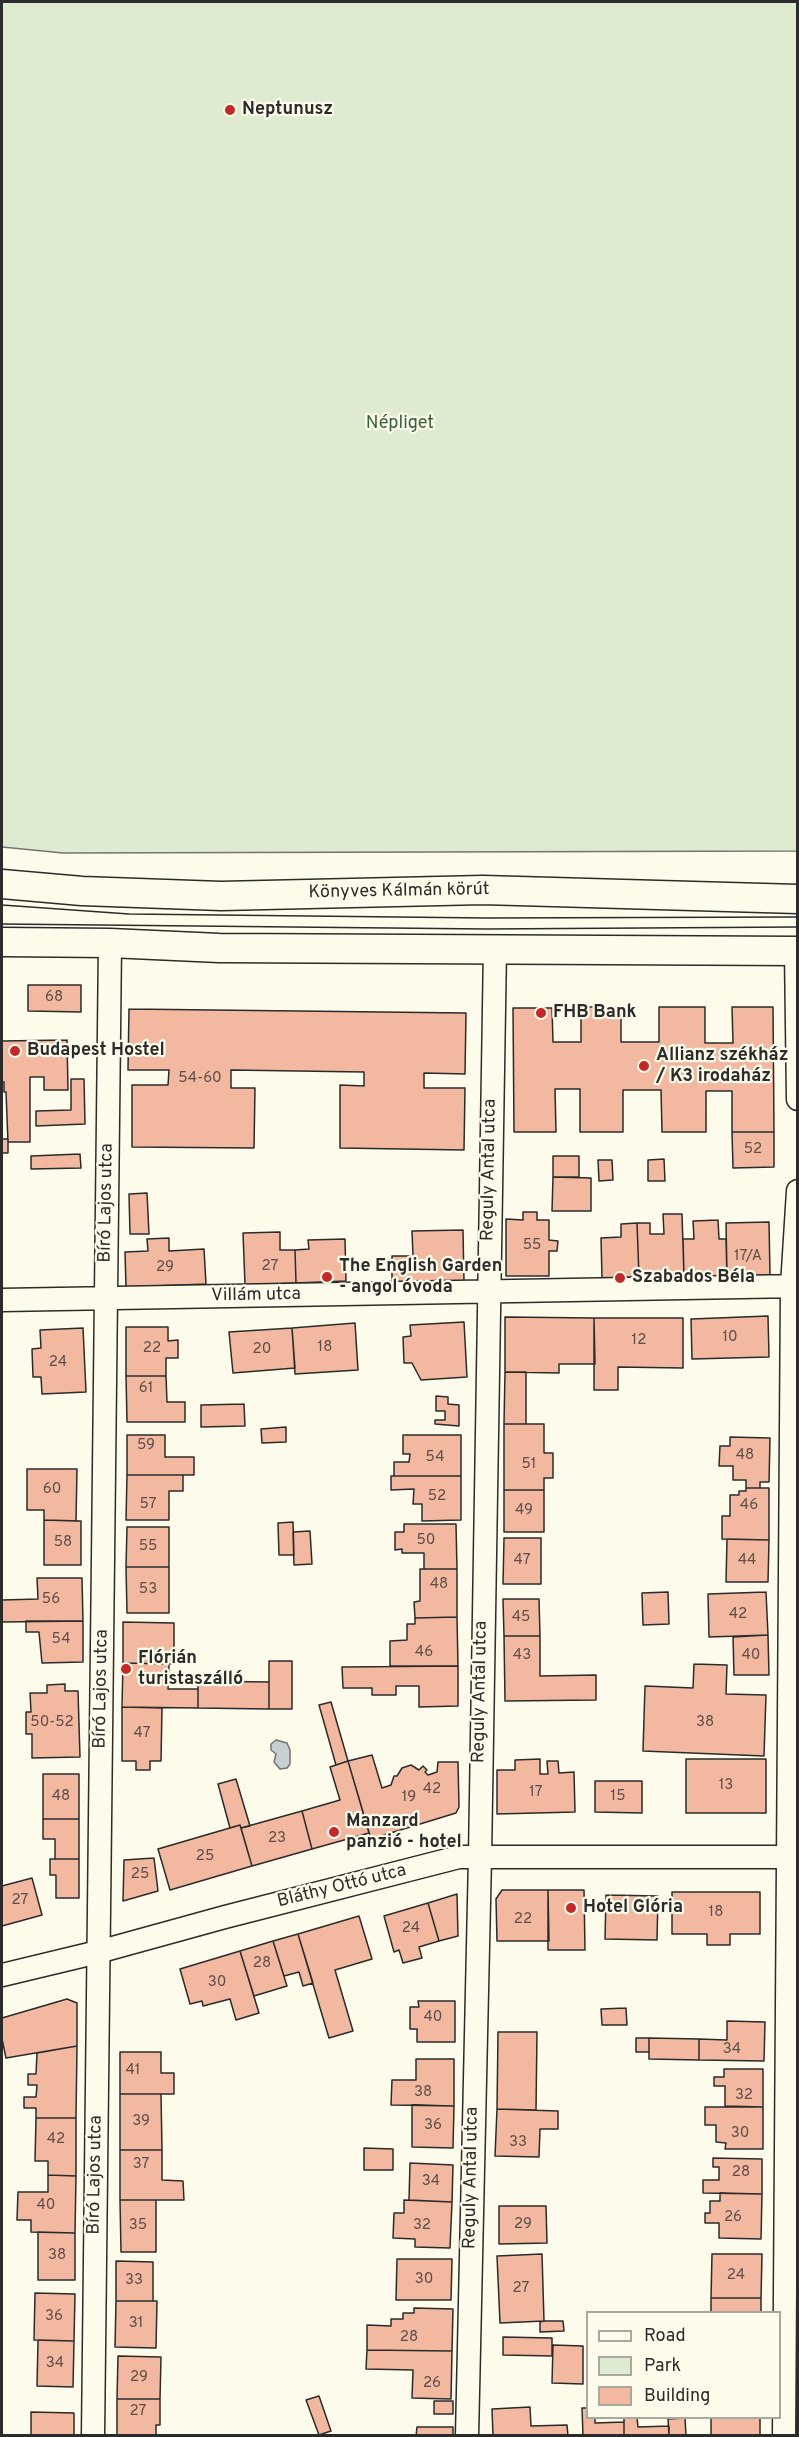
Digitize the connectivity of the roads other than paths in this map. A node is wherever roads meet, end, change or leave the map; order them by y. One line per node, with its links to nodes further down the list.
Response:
1 (2, 884): 2 (main road, Könyves Kálmán körút)
2 (798, 899)
3 (2, 942): 4 (main road)
4 (110, 943): 5 (main road); 11 (street, Bíró Lajos utca)
5 (495, 948): 6 (main road); 10 (street, Reguly Antal utca)
6 (797, 951): 7 (street)
7 (798, 1099)
8 (798, 1191): 9 (street)
9 (795, 1286): 10 (street, Villám utca); 14 (street)
10 (488, 1292): 11 (street, Villám utca); 13 (street, Reguly Antal utca)
11 (106, 1298): 12 (street, Villám utca); 15 (street, Bíró Lajos utca)
12 (2, 1300)
13 (480, 1857): 14 (street, Bláthy Ottó utca); 15 (street, Bláthy Ottó utca); 18 (street, Reguly Antal utca)
14 (793, 1857): 19 (street)
15 (98, 1952): 16 (street, Bláthy Ottó utca); 17 (street, Bíró Lajos utca)
16 (2, 1975)
17 (93, 2436)
18 (467, 2436)
19 (784, 2436)

